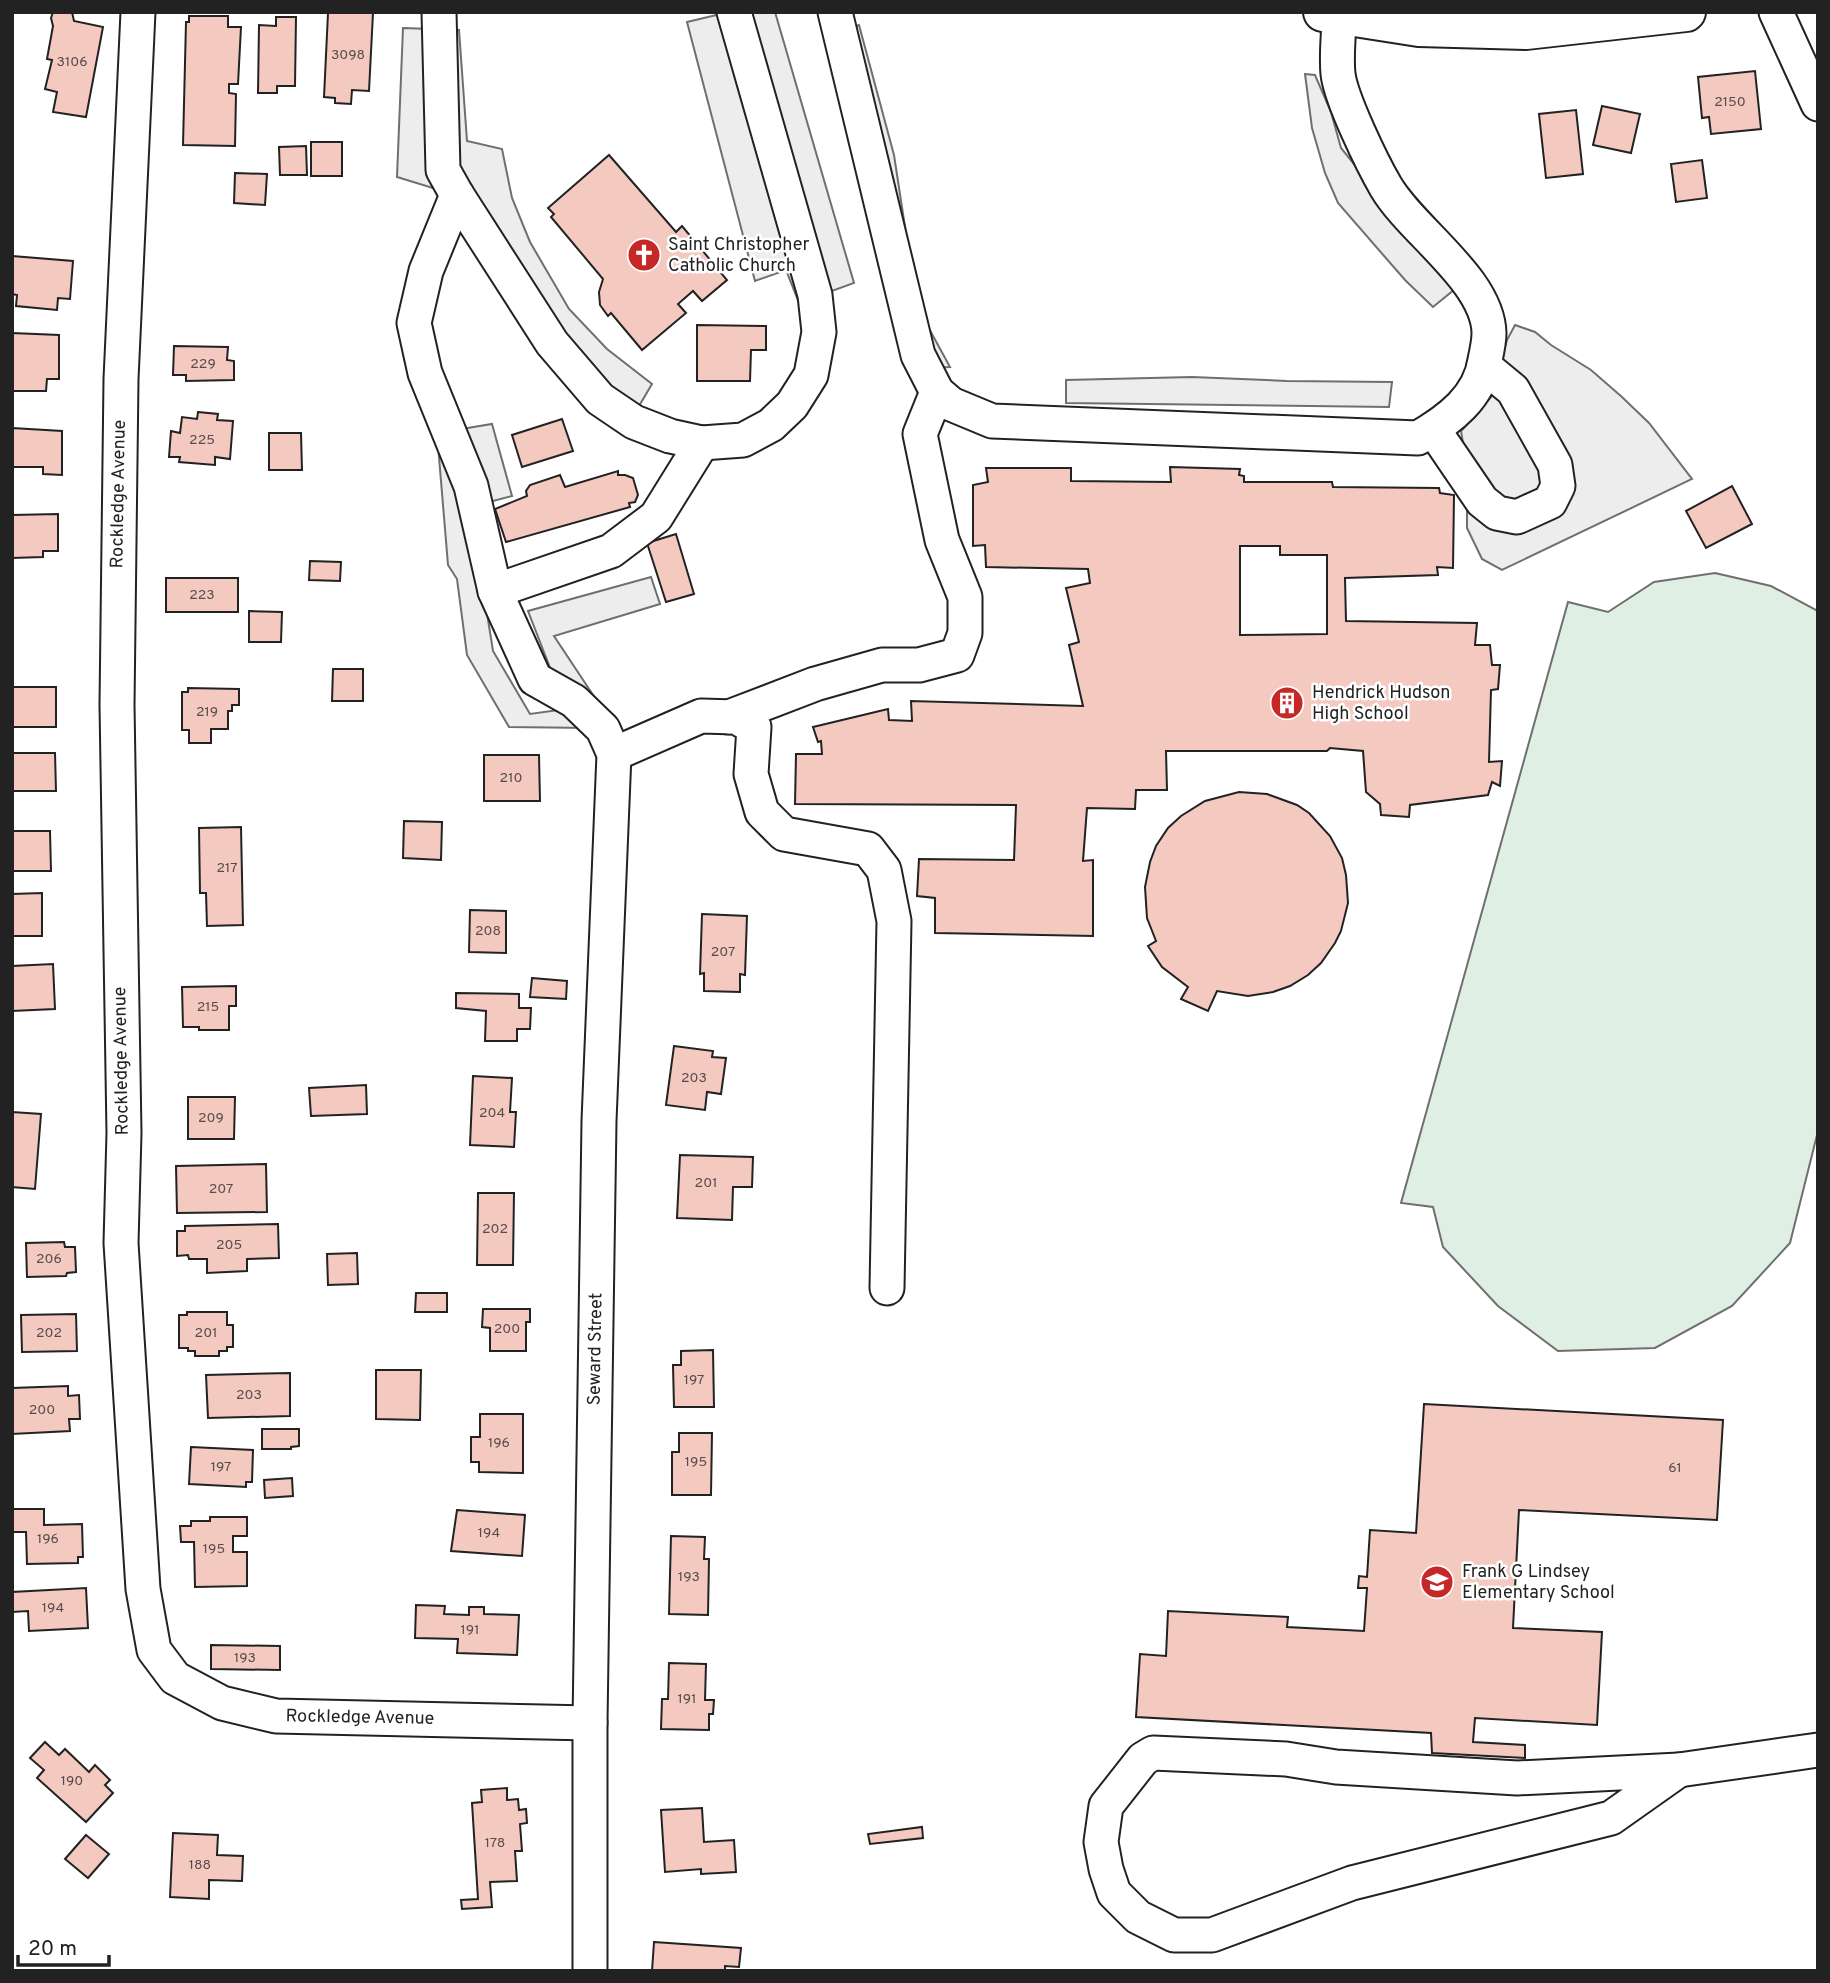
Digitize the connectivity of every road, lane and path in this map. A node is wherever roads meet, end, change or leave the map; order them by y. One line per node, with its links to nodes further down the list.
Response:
1 (138, 12): 19 (street, Rockledge Avenue)
2 (439, 12): 10 (street)
3 (734, 12): 14 (street)
4 (835, 12): 12 (street)
5 (1686, 12): 7 (main road)
6 (1776, 12): 8 (street)
7 (1331, 13): 11 (street)
8 (1809, 64): 9 (street)
9 (1818, 104)
10 (457, 195): 14 (street); 15 (street)
11 (1484, 366): 13 (street); 13 (street)
12 (936, 392): 13 (street); 16 (street)
13 (1433, 429)
14 (702, 443): 15 (street)
15 (495, 591): 17 (street)
16 (729, 717): 17 (street); 18 (street)
17 (609, 742): 19 (street, Seward Street)
18 (887, 1288)
19 (590, 1723): 22 (street, Seward Street)
20 (1818, 1750): 21 (street)
21 (1679, 1770): 21 (street)
22 (590, 1971)

